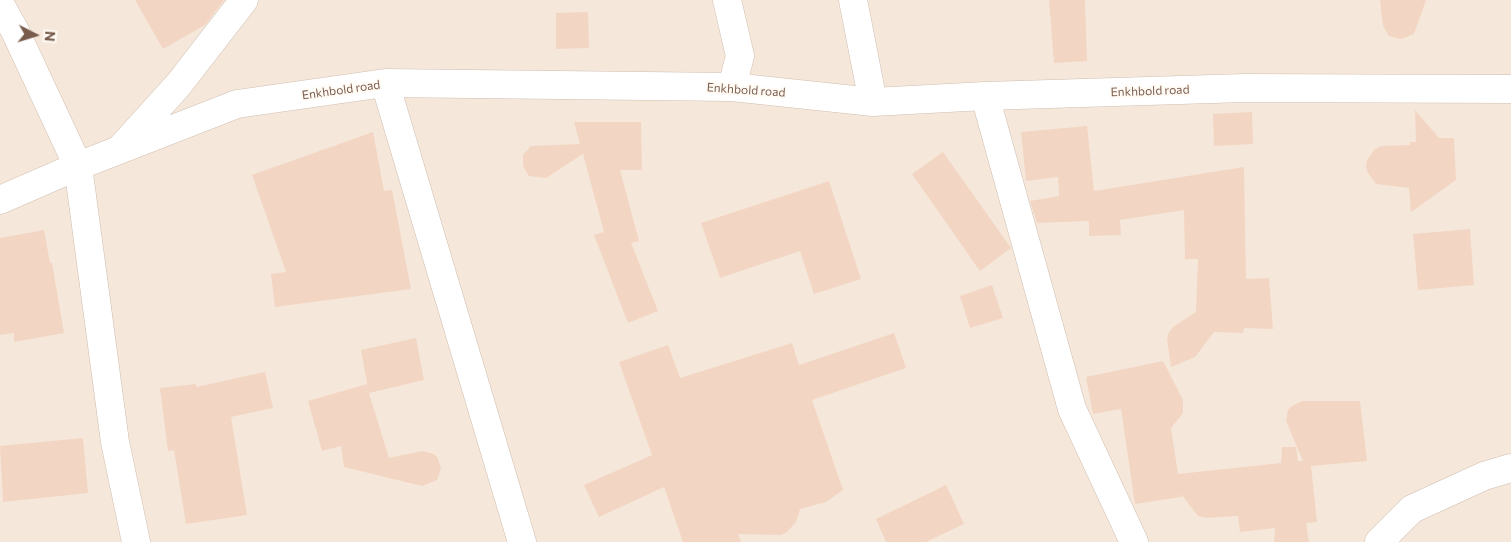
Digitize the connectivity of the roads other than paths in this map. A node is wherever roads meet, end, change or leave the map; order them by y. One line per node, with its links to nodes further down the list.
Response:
1 (244, 0): 10 (street)
2 (727, 0): 6 (street)
3 (853, 0): 9 (street)
4 (0, 4): 11 (street)
5 (385, 83): 6 (street, Enkhbold road); 10 (street, Enkhbold road); 15 (street)
6 (732, 87): 9 (street, Enkhbold road)
7 (1511, 89): 8 (street, Enkhbold road)
8 (985, 96): 9 (street, Enkhbold road); 16 (street)
9 (873, 102)
10 (118, 151): 11 (street, Enkhbold road)
11 (78, 166): 12 (street, Enkhbold road); 14 (street)
12 (0, 200)
13 (1511, 468): 17 (street)
14 (136, 542)
15 (522, 542)
16 (1134, 542)
17 (1379, 542)

